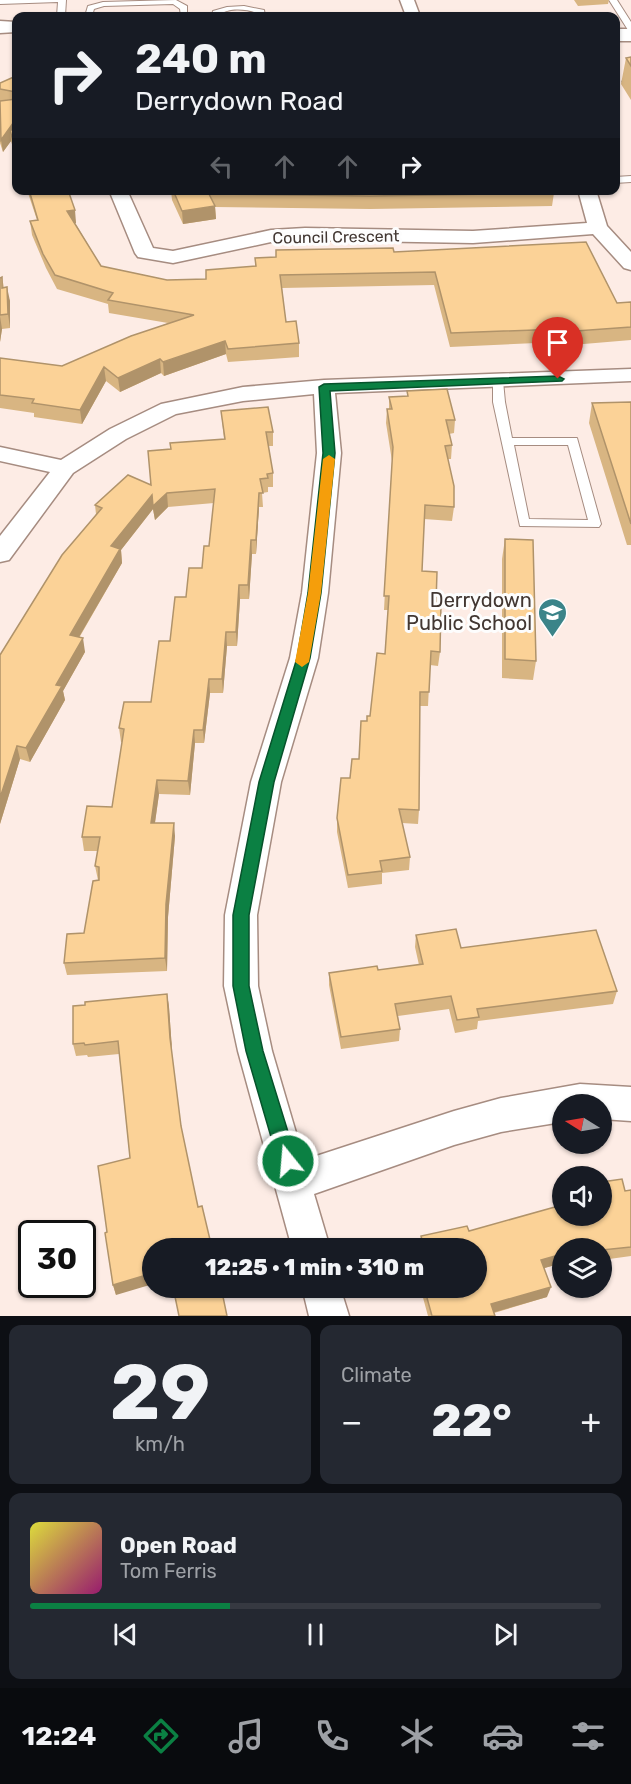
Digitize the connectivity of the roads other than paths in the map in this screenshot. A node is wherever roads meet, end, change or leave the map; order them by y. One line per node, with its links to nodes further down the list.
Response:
1 (62, 0): 3 (lane)
2 (613, 0): 9 (lane)
3 (0, 2)
4 (125, 2): 5 (lane); 6 (lane)
5 (90, 12)
6 (184, 12)
7 (218, 12): 8 (lane)
8 (261, 12)
9 (631, 27)
10 (120, 195): 12 (street, Council Crescent)
11 (588, 195): 12 (street)
12 (598, 228): 13 (street)
13 (631, 264)
14 (631, 375): 15 (street)
15 (498, 381): 16 (street); 17 (lane)
16 (324, 387): 19 (street); 24 (street)
17 (508, 442): 17 (lane)
18 (0, 454): 19 (street)
19 (65, 468): 20 (street)
20 (0, 554)
21 (612, 1103): 22 (street)
22 (631, 1104)
23 (552, 1106): 24 (street)
24 (294, 1182): 25 (street)
25 (308, 1238)
26 (324, 1298): 27 (street)
27 (329, 1316)

